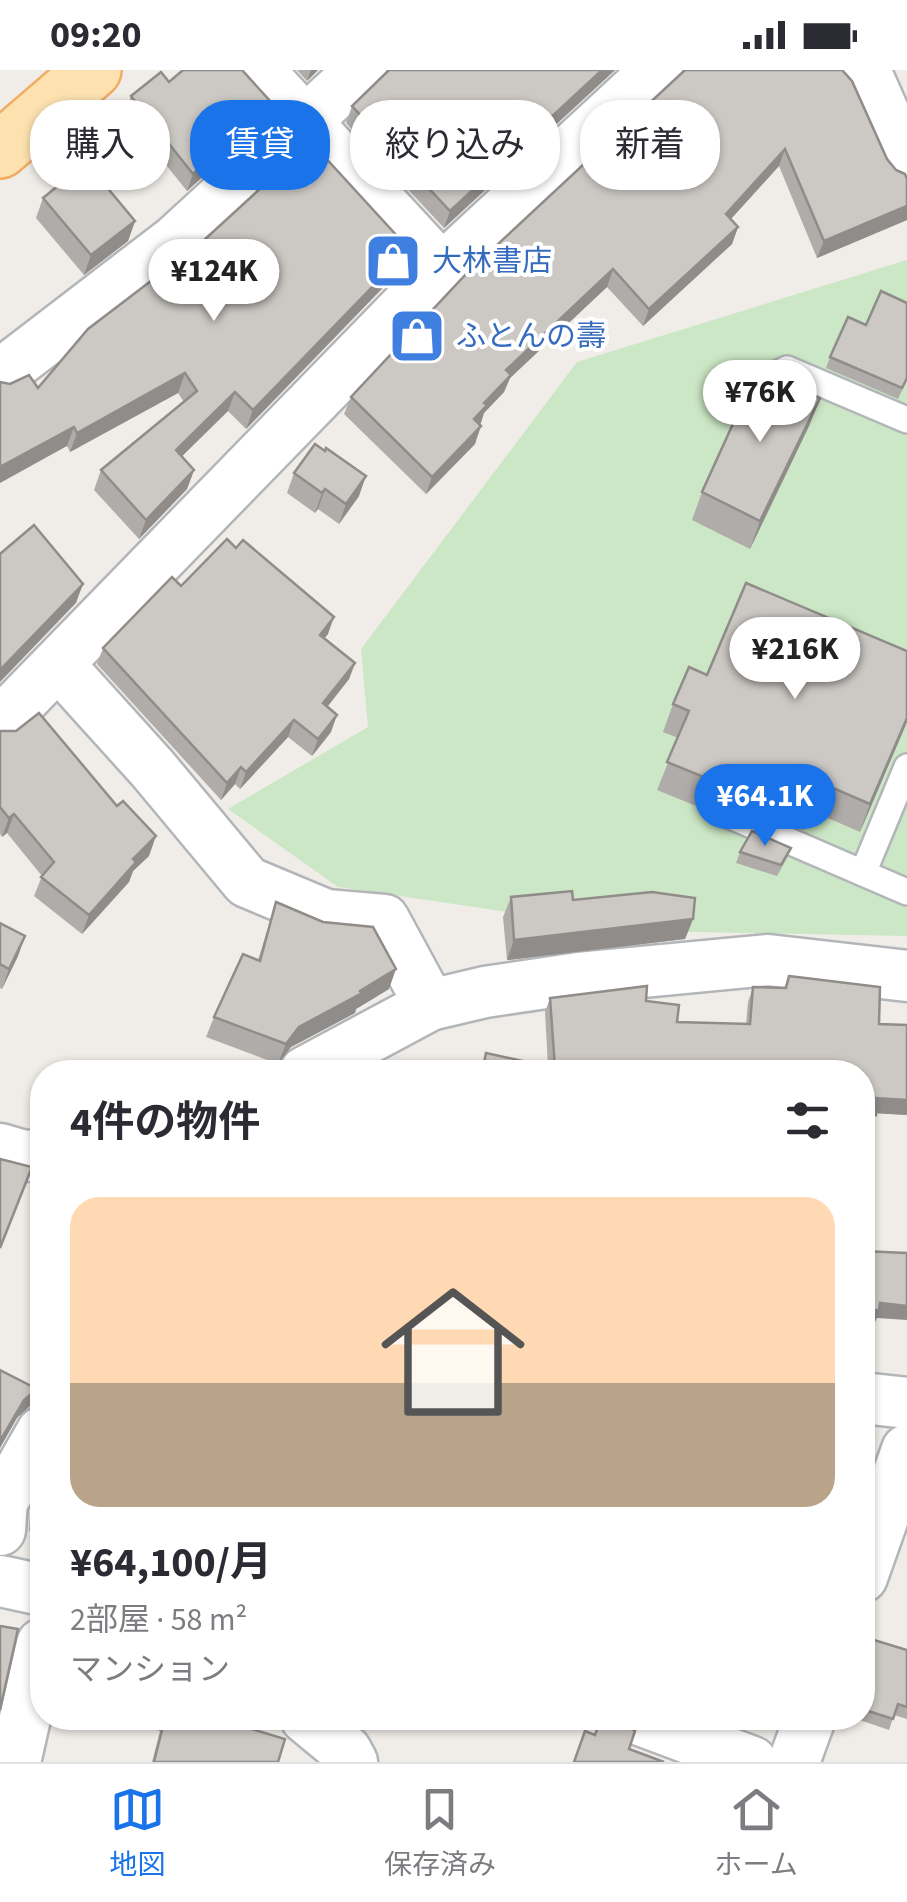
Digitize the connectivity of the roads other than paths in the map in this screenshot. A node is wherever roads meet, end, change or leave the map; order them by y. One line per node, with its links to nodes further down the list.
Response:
1 (93, 70): 9 (main road)
2 (258, 70): 6 (street)
3 (361, 70): 7 (street)
4 (658, 70): 12 (street)
5 (859, 70): 10 (street)
6 (286, 100)
7 (330, 100)
8 (330, 147): 12 (street)
9 (0, 150)
10 (907, 165)
11 (232, 190): 13 (street)
12 (442, 269): 16 (street)
13 (0, 375)
14 (723, 401): 15 (lane)
15 (907, 420)
16 (58, 664): 17 (street); 23 (street)
17 (0, 723)
18 (907, 767): 20 (lane)
19 (717, 810): 20 (lane)
20 (863, 873): 21 (lane)
21 (907, 892)
22 (907, 976): 23 (street)
23 (430, 1005): 24 (street)
24 (327, 1060)
25 (0, 1150): 26 (street)
26 (30, 1156)
27 (875, 1399): 28 (street)
28 (907, 1403)
29 (907, 1450): 32 (street)
30 (30, 1455): 31 (street)
31 (1, 1511)
32 (879, 1573)
33 (0, 1581): 34 (street)
34 (30, 1587)
35 (30, 1682): 39 (street)
36 (667, 1730): 41 (street)
37 (806, 1730): 42 (street)
38 (304, 1734): 40 (street)
39 (13, 1736)
40 (352, 1762)
41 (752, 1762)
42 (794, 1762)

